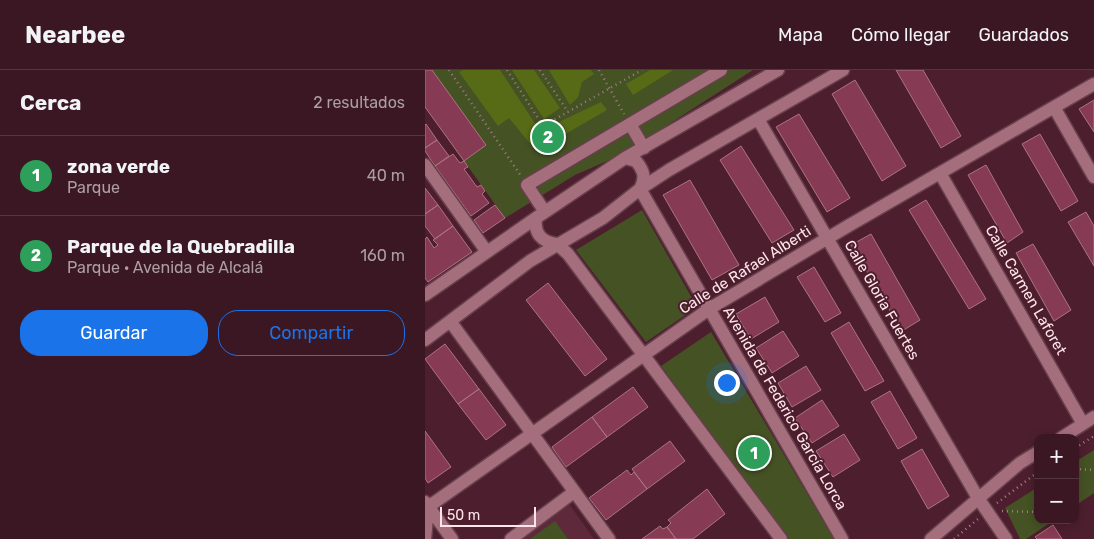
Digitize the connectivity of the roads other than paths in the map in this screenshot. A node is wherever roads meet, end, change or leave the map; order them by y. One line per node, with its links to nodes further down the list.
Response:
1 (721, 70): 7 (street)
2 (779, 70): 8 (street)
3 (843, 70): 6 (street)
4 (1094, 84): 5 (street, Calle de Rafael Alberti)
5 (1053, 107): 11 (street, Calle de Rafael Alberti); 12 (street)
6 (758, 119): 13 (street); 15 (street, Calle Gloria Fuertes)
7 (630, 124): 8 (street); 14 (street)
8 (644, 148): 9 (street)
9 (625, 158): 13 (street); 14 (street)
10 (425, 165): 17 (street)
11 (940, 173): 15 (street, Calle de Rafael Alberti); 23 (street, Calle Carmen Laforet)
12 (1094, 177)
13 (640, 189): 16 (street); 19 (street, Avenida de Federico García Lorca)
14 (541, 215): 16 (street); 17 (street)
15 (827, 238): 19 (street, Calle de Rafael Alberti); 28 (street, Calle Gloria Fuertes)
16 (557, 244): 20 (street); 22 (street)
17 (487, 252): 18 (street)
18 (427, 291)
19 (709, 309): 22 (street, Calle de Rafael Alberti); 35 (street, Avenida de Federico García Lorca)
20 (450, 321): 21 (street); 24 (street)
21 (425, 340)
22 (643, 354): 24 (street, Calle de Rafael Alberti); 34 (street)
23 (1089, 421): 25 (street)
24 (532, 434): 27 (street); 29 (street, Calle de Rafael Alberti)
25 (1068, 434)
26 (1034, 454): 28 (street)
27 (574, 492): 32 (street); 33 (street)
28 (978, 498): 36 (street); 37 (street, Calle Gloria Fuertes)
29 (427, 505): 30 (street); 31 (street)
30 (425, 539)
31 (452, 539)
32 (511, 539)
33 (609, 539)
34 (781, 539)
35 (842, 539)
36 (931, 539)
37 (1006, 539)

